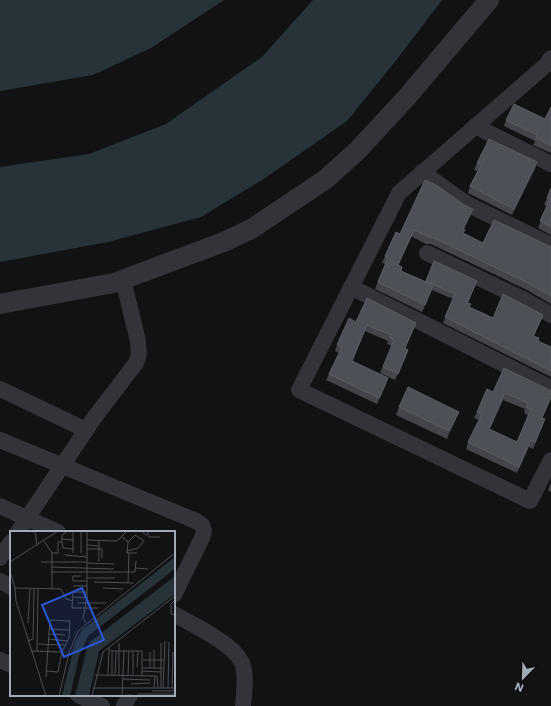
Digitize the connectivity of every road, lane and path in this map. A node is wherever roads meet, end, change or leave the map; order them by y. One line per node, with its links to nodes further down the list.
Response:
1 (489, 0): 8 (street)
2 (550, 63): 3 (street)
3 (475, 126): 4 (street); 5 (street)
4 (551, 164)
5 (422, 172): 6 (street); 9 (street)
6 (551, 245)
7 (427, 253): 11 (street)
8 (123, 279): 10 (street); 14 (street)
9 (351, 287): 12 (street); 16 (street)
10 (0, 304)
11 (551, 315)
12 (551, 388)
13 (0, 389): 14 (street)
14 (86, 430): 17 (street)
15 (0, 440): 17 (street)
16 (551, 460)
17 (62, 465): 19 (street); 26 (street)
18 (0, 506): 19 (street)
19 (27, 518): 20 (street); 21 (street)
20 (19, 531)
21 (56, 531)
22 (10, 543): 23 (street)
23 (0, 558)
24 (0, 581): 25 (street)
25 (10, 586)
26 (175, 593)
27 (175, 615): 34 (street)
28 (0, 660): 29 (street)
29 (10, 665)
30 (80, 696): 32 (street)
31 (129, 696): 33 (street)
32 (102, 706)
33 (124, 706)
34 (243, 706)

